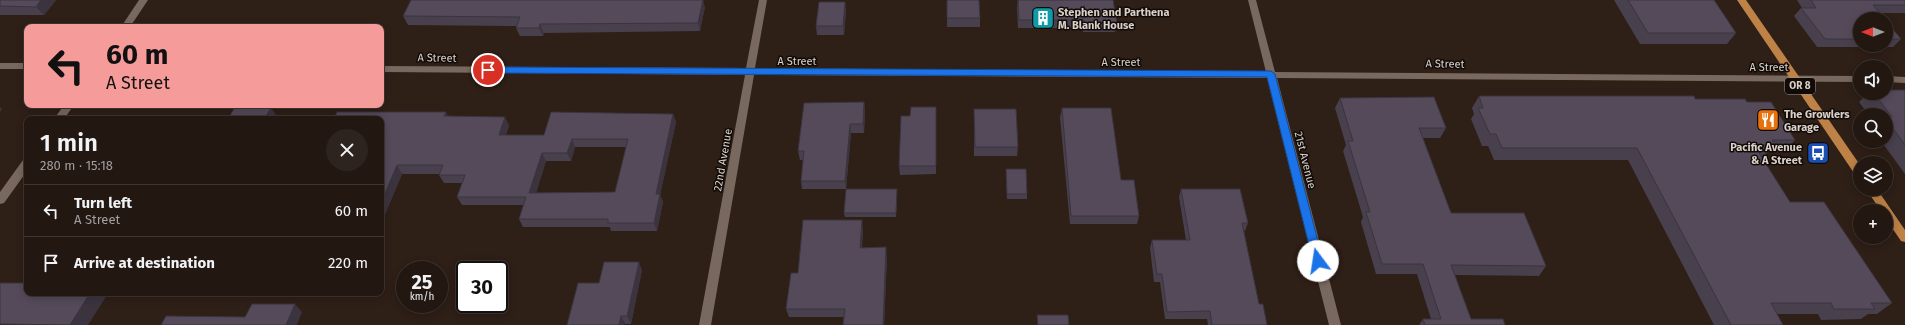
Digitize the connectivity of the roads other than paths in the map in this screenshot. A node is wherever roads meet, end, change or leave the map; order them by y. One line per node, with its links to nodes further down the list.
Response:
1 (144, 0): 5 (street)
2 (763, 0): 9 (street, 22nd Avenue)
3 (1252, 0): 10 (street, 21st Avenue)
4 (1741, 0): 11 (main road, OR 8)
5 (127, 24)
6 (0, 66): 7 (street)
7 (24, 66)
8 (384, 69): 9 (street, A Street)
9 (751, 73): 10 (street, A Street); 20 (street, 22nd Avenue)
10 (1271, 74): 11 (street, A Street); 21 (street, 21st Avenue)
11 (1795, 79): 12 (street, A Street); 15 (main road, OR 8)
12 (1853, 79)
13 (1893, 79): 14 (street)
14 (1905, 80)
15 (1853, 163)
16 (24, 167): 18 (street)
17 (1876, 196): 19 (main road)
18 (0, 200)
19 (1905, 238)
20 (705, 325)
21 (1335, 325)

